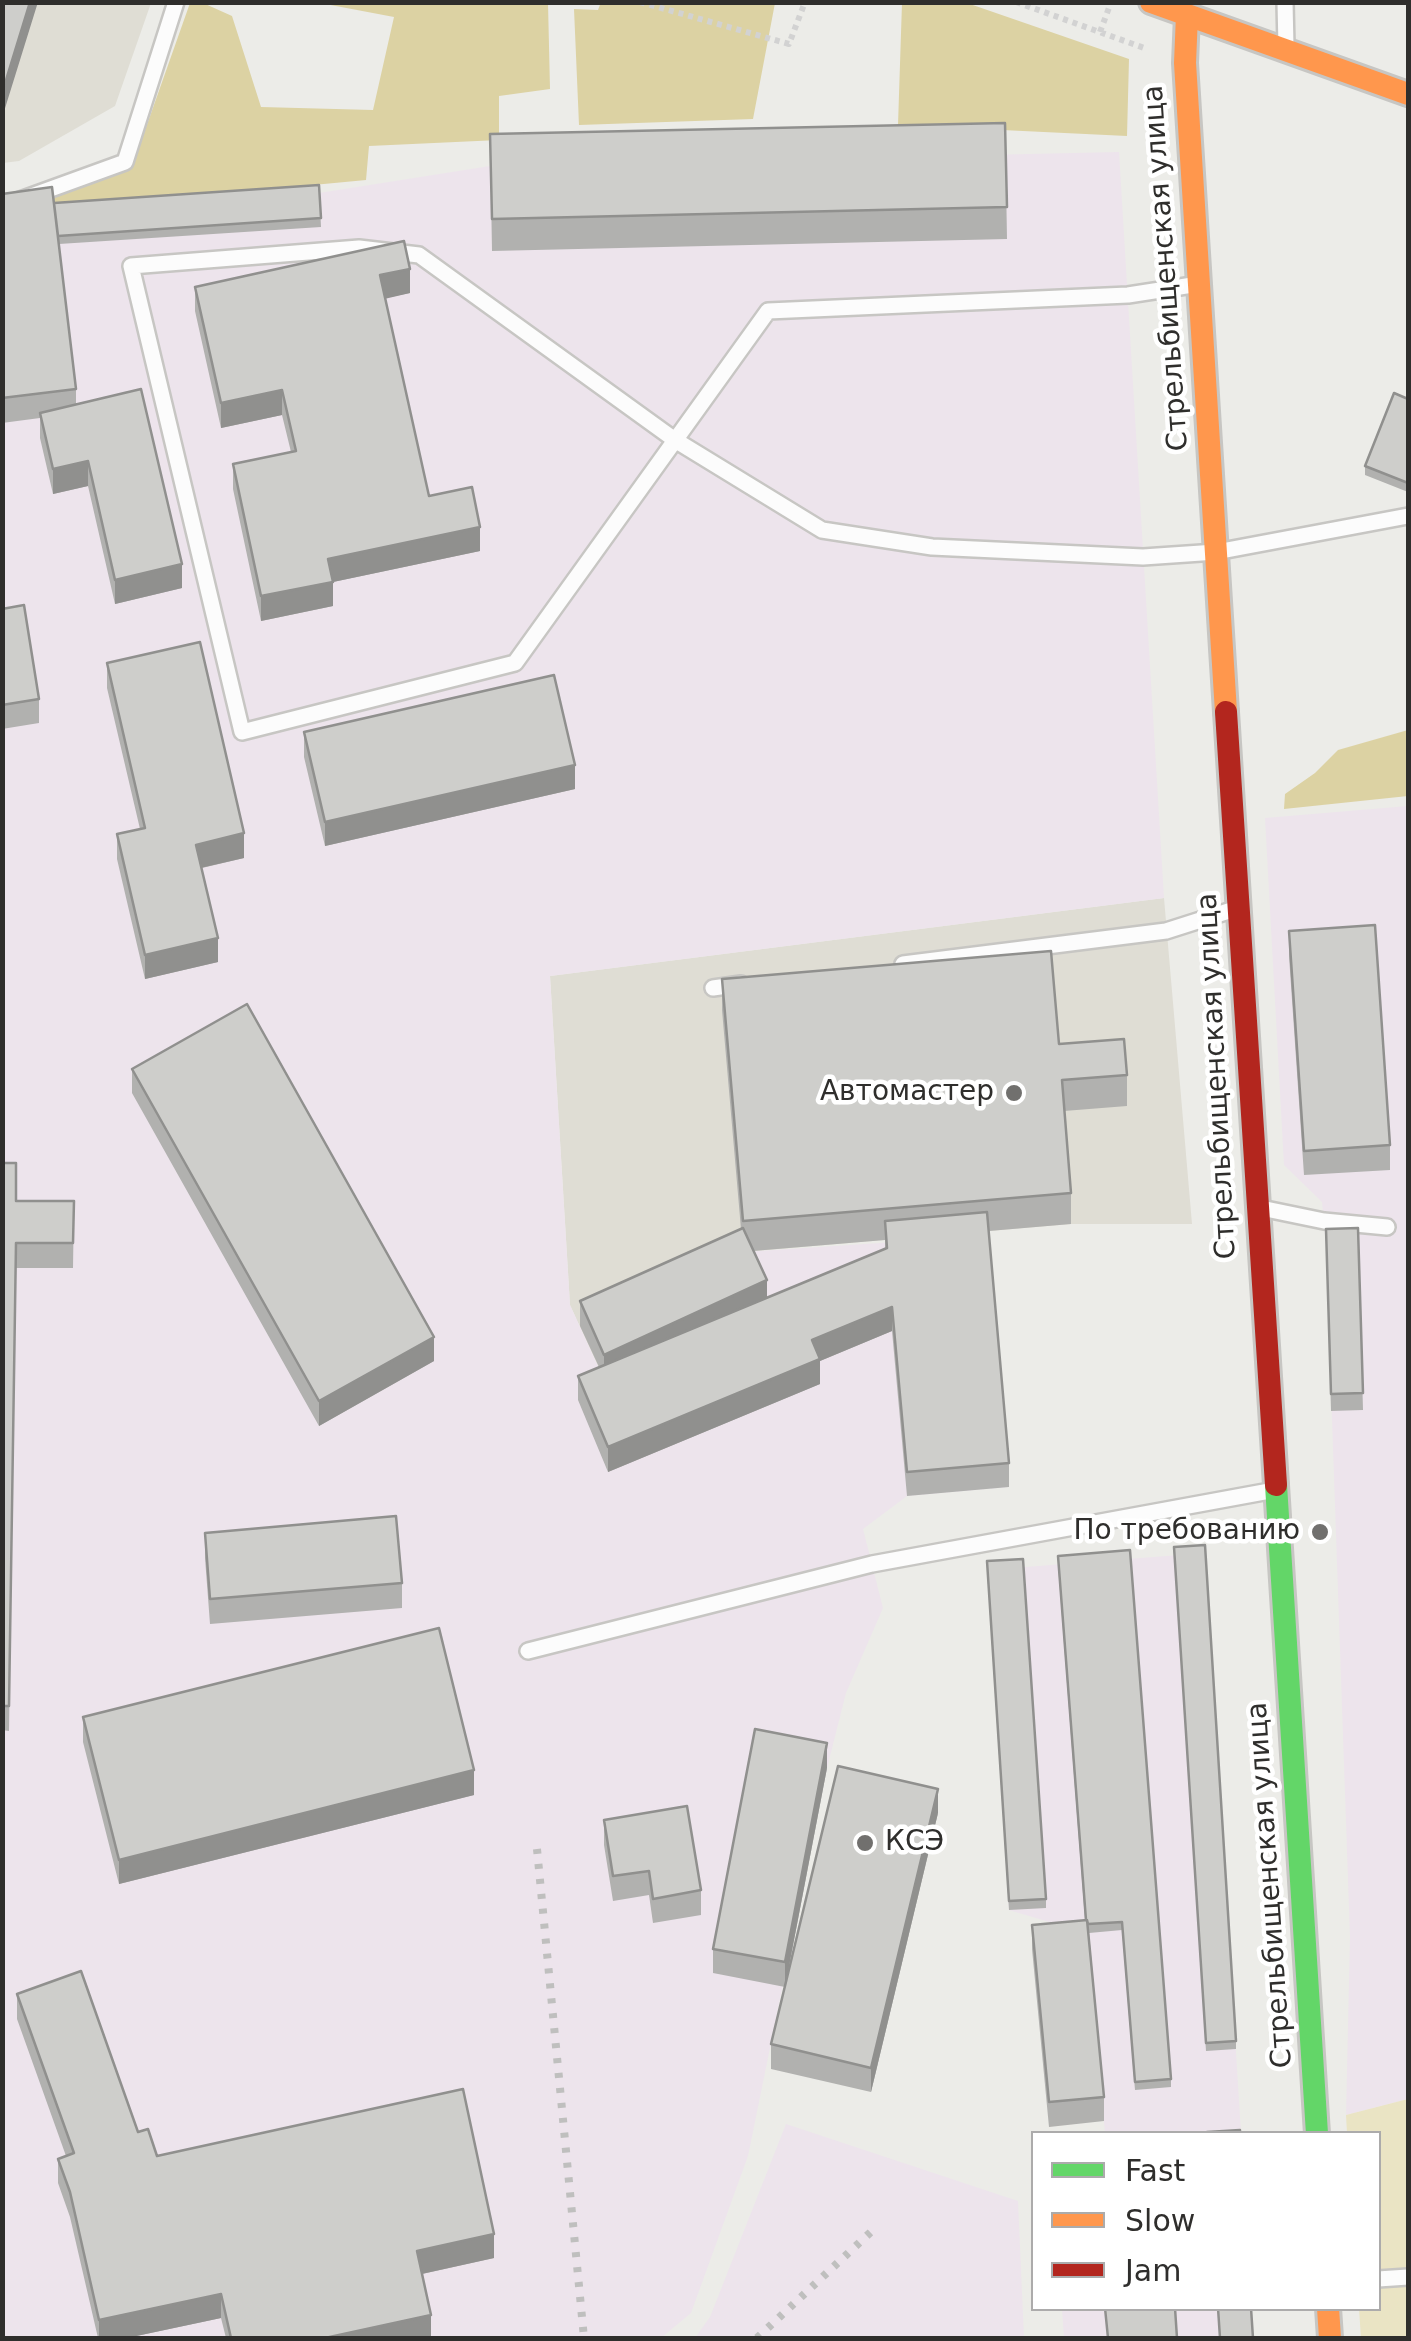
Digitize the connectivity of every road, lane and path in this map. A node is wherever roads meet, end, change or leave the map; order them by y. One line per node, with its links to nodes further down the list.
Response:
1 (176, 2): 13 (lane)
2 (640, 2): 3 (path)
3 (805, 2)
4 (1016, 2): 9 (path)
5 (1111, 2): 9 (path)
6 (1151, 2): 8 (main road)
7 (1285, 2): 10 (lane)
8 (1190, 9): 10 (main road); 11 (main road, Стрельбищенская улица)
9 (1100, 32): 11 (path)
10 (1286, 51): 12 (main road)
11 (1184, 63): 14 (main road, Стрельбищенская улица)
12 (1408, 94)
13 (2, 204)
14 (1198, 284): 15 (lane); 17 (main road, Стрельбищенская улица)
15 (675, 440): 15 (lane); 17 (lane)
16 (1408, 516): 17 (lane)
17 (1216, 552): 18 (main road, Стрельбищенская улица)
18 (1238, 908): 19 (lane); 22 (main road, Стрельбищенская улица)
19 (890, 966)
20 (752, 983): 21 (lane)
21 (713, 988)
22 (1257, 1208): 23 (lane); 24 (main road, Стрельбищенская улица)
23 (1387, 1226)
24 (1275, 1490): 25 (lane); 26 (main road, Стрельбищенская улица)
25 (528, 1651)
26 (1317, 2131)
27 (1408, 2277): 28 (lane)
28 (1381, 2279)
29 (1328, 2311): 30 (main road)
30 (1330, 2338)

